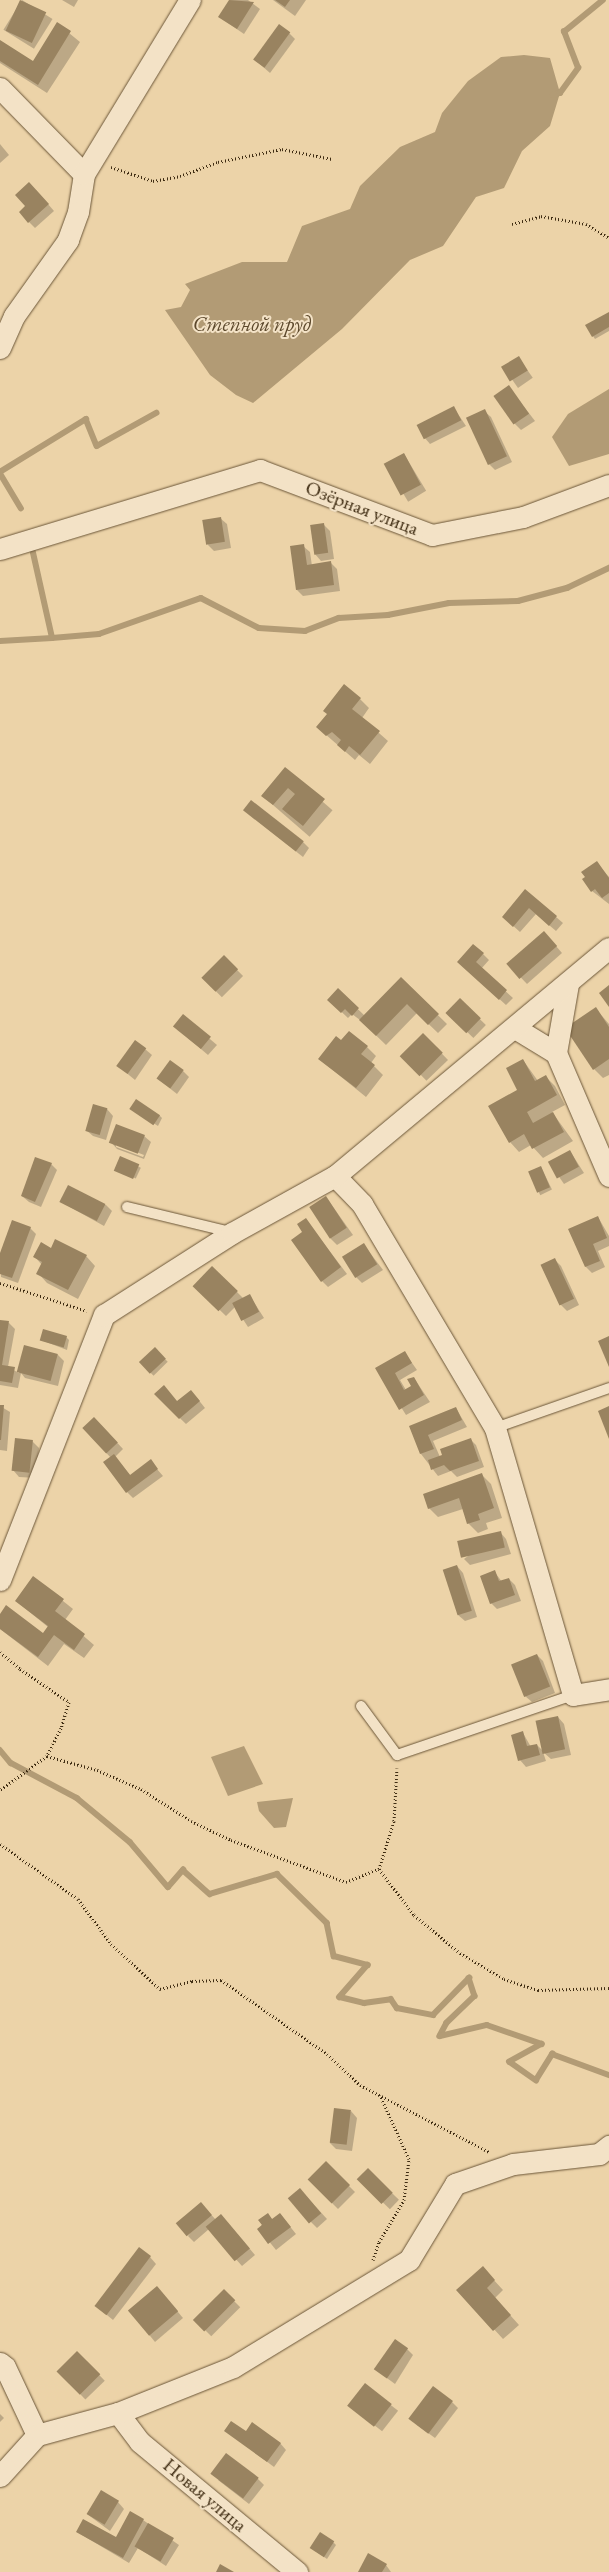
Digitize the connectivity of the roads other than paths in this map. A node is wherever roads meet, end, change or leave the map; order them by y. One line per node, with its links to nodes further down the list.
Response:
1 (190, 0): 3 (street)
2 (0, 88): 3 (street)
3 (89, 168): 4 (street)
4 (0, 348)
5 (609, 485): 6 (street, Озёрная улица)
6 (0, 549)
7 (609, 948): 8 (street)
8 (568, 984): 9 (street); 10 (street)
9 (515, 1028): 10 (street); 11 (street)
10 (556, 1053): 12 (street)
11 (336, 1176): 14 (street); 16 (street)
12 (609, 1176)
13 (127, 1208): 14 (lane)
14 (232, 1233): 17 (street)
15 (609, 1388): 16 (lane)
16 (495, 1428): 19 (street)
17 (0, 1580)
18 (609, 1688): 19 (street)
19 (573, 1695): 20 (lane)
20 (361, 1706)
21 (606, 2154): 23 (street)
22 (0, 2363): 24 (street)
23 (118, 2413): 24 (street); 26 (street, Новая улица)
24 (37, 2435): 25 (street)
25 (0, 2476)
26 (297, 2572)

